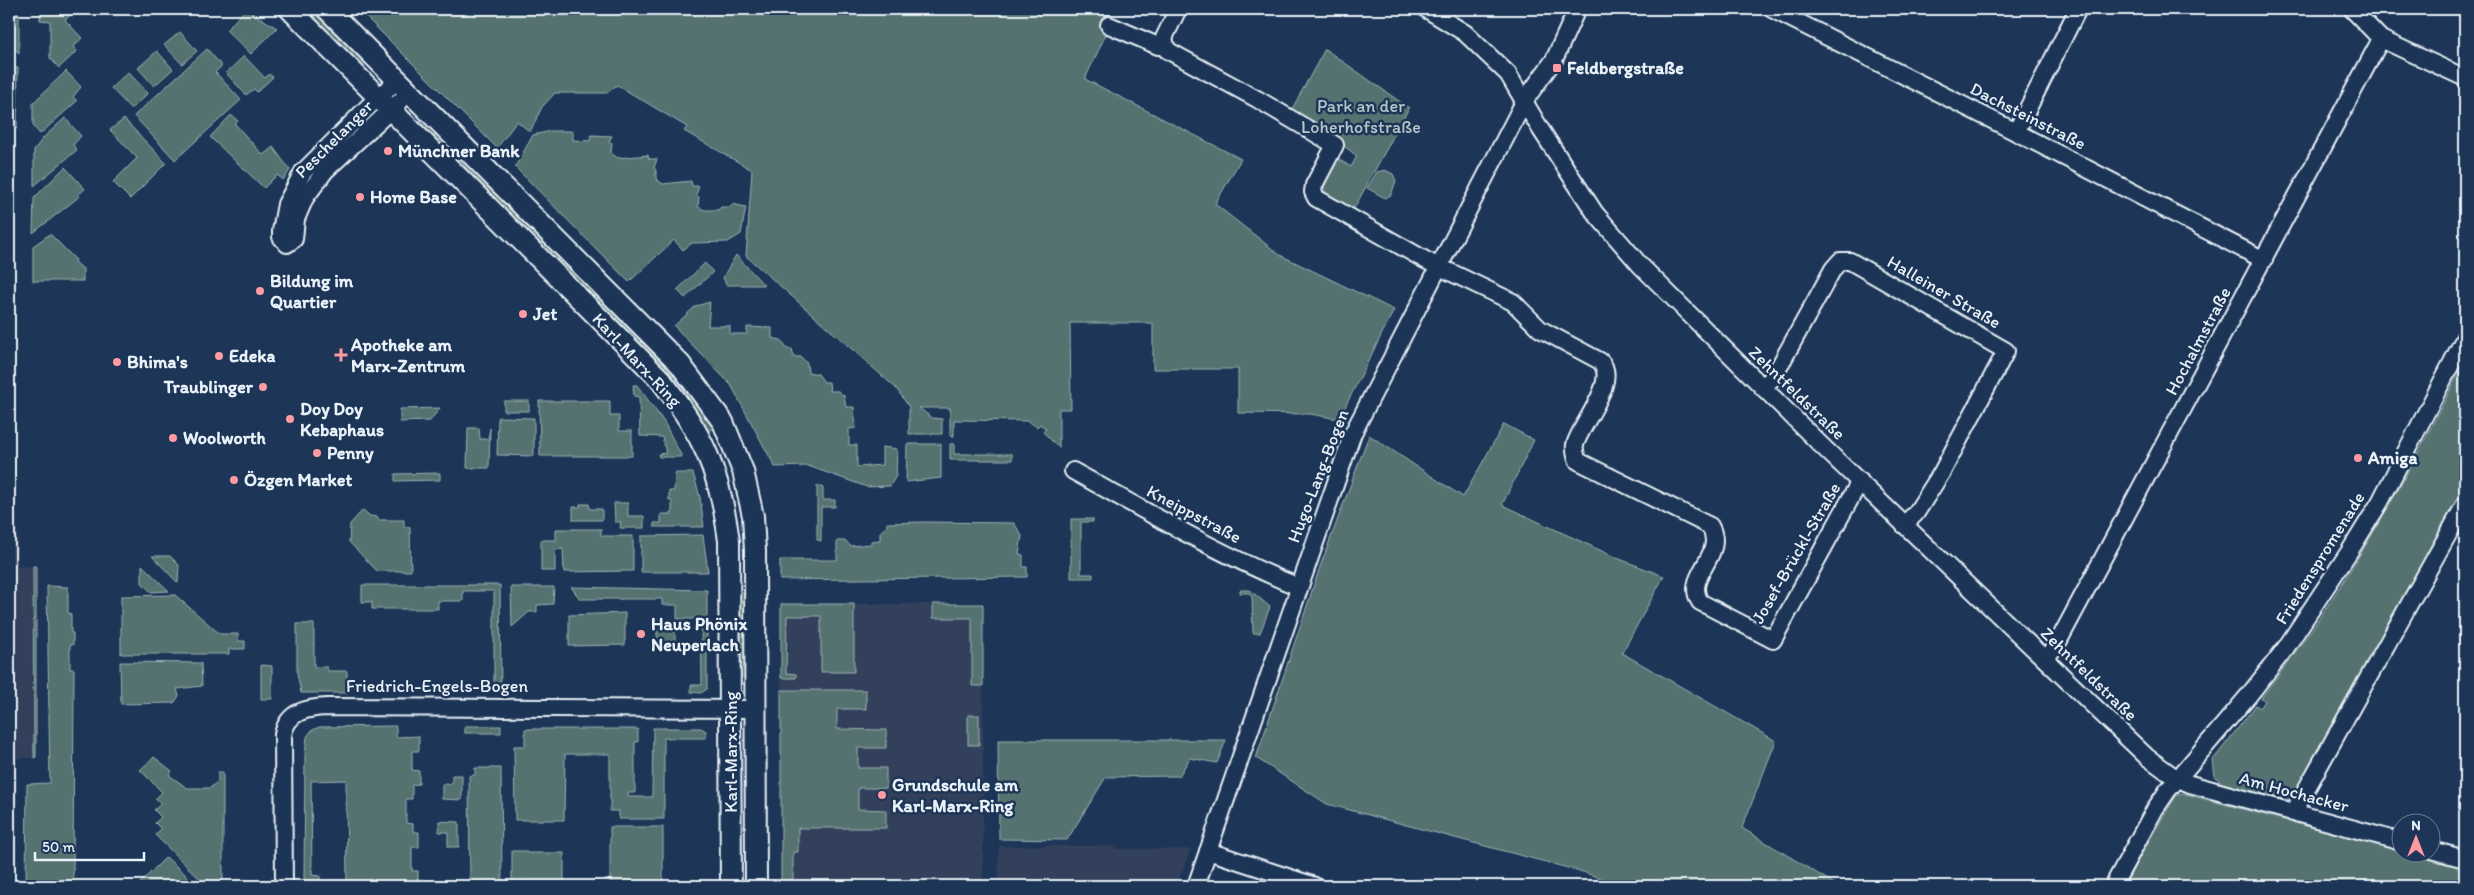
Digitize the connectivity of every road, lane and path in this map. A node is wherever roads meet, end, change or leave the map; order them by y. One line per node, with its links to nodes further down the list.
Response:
1 (290, 9): 15 (main road, Karl-Marx-Ring)
2 (327, 9): 13 (main road, Karl-Marx-Ring)
3 (1178, 9): 11 (street)
4 (1426, 9): 14 (street, Zehntfeldstraße)
5 (1577, 9): 14 (street)
6 (1772, 9): 16 (street, Dachsteinstraße)
7 (2078, 9): 16 (street)
8 (2352, 9): 10 (street)
9 (1109, 26): 11 (street)
10 (2381, 39): 12 (street); 17 (street, Hochalmstraße)
11 (1165, 45): 18 (street)
12 (2465, 78)
13 (405, 85): 15 (street, Peschelanger); 28 (main road, Karl-Marx-Ring)
14 (1525, 100): 18 (street, Hugo-Lang-Bogen); 20 (street, Zehntfeldstraße)
15 (385, 102): 15 (street, Peschelanger); 27 (main road, Karl-Marx-Ring)
16 (2016, 132): 17 (street, Dachsteinstraße)
17 (2264, 260): 26 (street, Hochalmstraße)
18 (1440, 266): 22 (street, Josef-Brückl-Straße); 25 (street, Hugo-Lang-Bogen)
19 (2465, 337): 29 (street, Friedenspromenade)
20 (1763, 388): 22 (street, Zehntfeldstraße); 24 (street, Halleiner Straße)
21 (1073, 471): 25 (street, Kneippstraße)
22 (1860, 482): 24 (street, Zehntfeldstraße)
23 (2465, 504): 30 (street)
24 (1904, 525): 26 (street, Zehntfeldstraße)
25 (1300, 587): 32 (street, Hugo-Lang-Bogen)
26 (2045, 659): 29 (street, Zehntfeldstraße)
27 (731, 708): 28 (street, Friedrich-Engels-Bogen); 35 (street, Friedrich-Engels-Bogen); 36 (main road, Karl-Marx-Ring)
28 (756, 709): 37 (main road, Karl-Marx-Ring)
29 (2176, 778): 30 (street, Am Hochacker); 40 (street, Friedenspromenade)
30 (2293, 813): 31 (street, Am Hochacker)
31 (2392, 839)
32 (1208, 851): 38 (street, Hugo-Lang-Bogen); 39 (street)
33 (2442, 853): 34 (street)
34 (2465, 859)
35 (284, 886)
36 (731, 886)
37 (756, 886)
38 (1196, 886)
39 (1316, 886)
40 (2112, 886)

